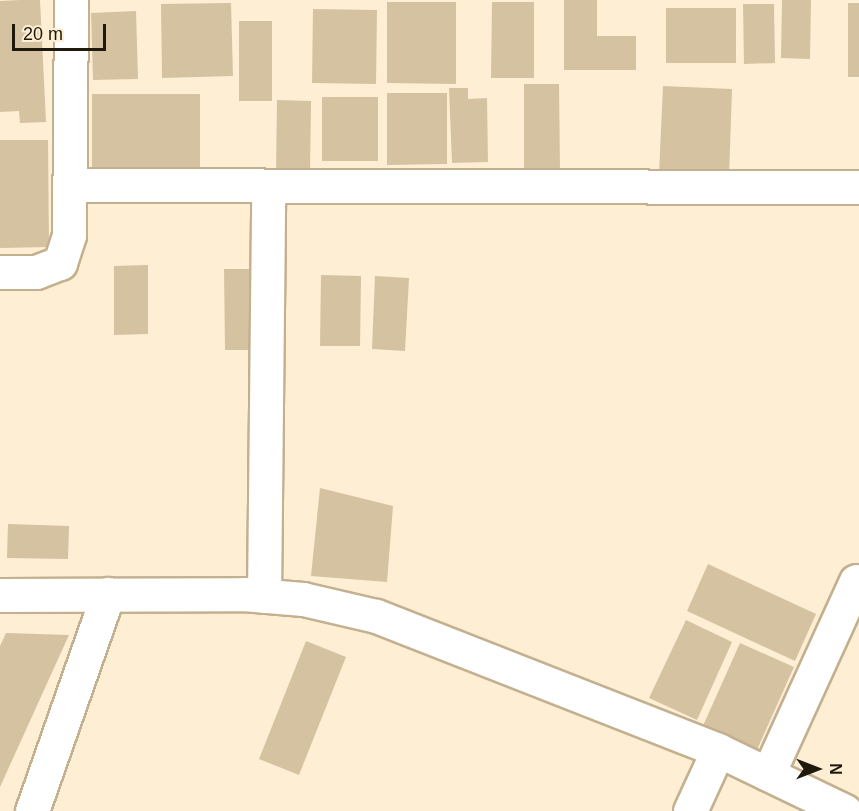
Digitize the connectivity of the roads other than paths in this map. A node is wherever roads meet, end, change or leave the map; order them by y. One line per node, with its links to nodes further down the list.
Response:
1 (71, 0): 2 (street)
2 (70, 185): 3 (street); 5 (street)
3 (268, 186): 4 (street); 9 (street)
4 (859, 187)
5 (0, 272)
6 (856, 581): 11 (street)
7 (108, 594): 8 (street); 9 (street); 12 (street)
8 (0, 595)
9 (264, 596): 10 (street)
10 (718, 750): 11 (street); 13 (street)
11 (768, 774): 14 (street)
12 (32, 811)
13 (690, 811)
14 (844, 811)

